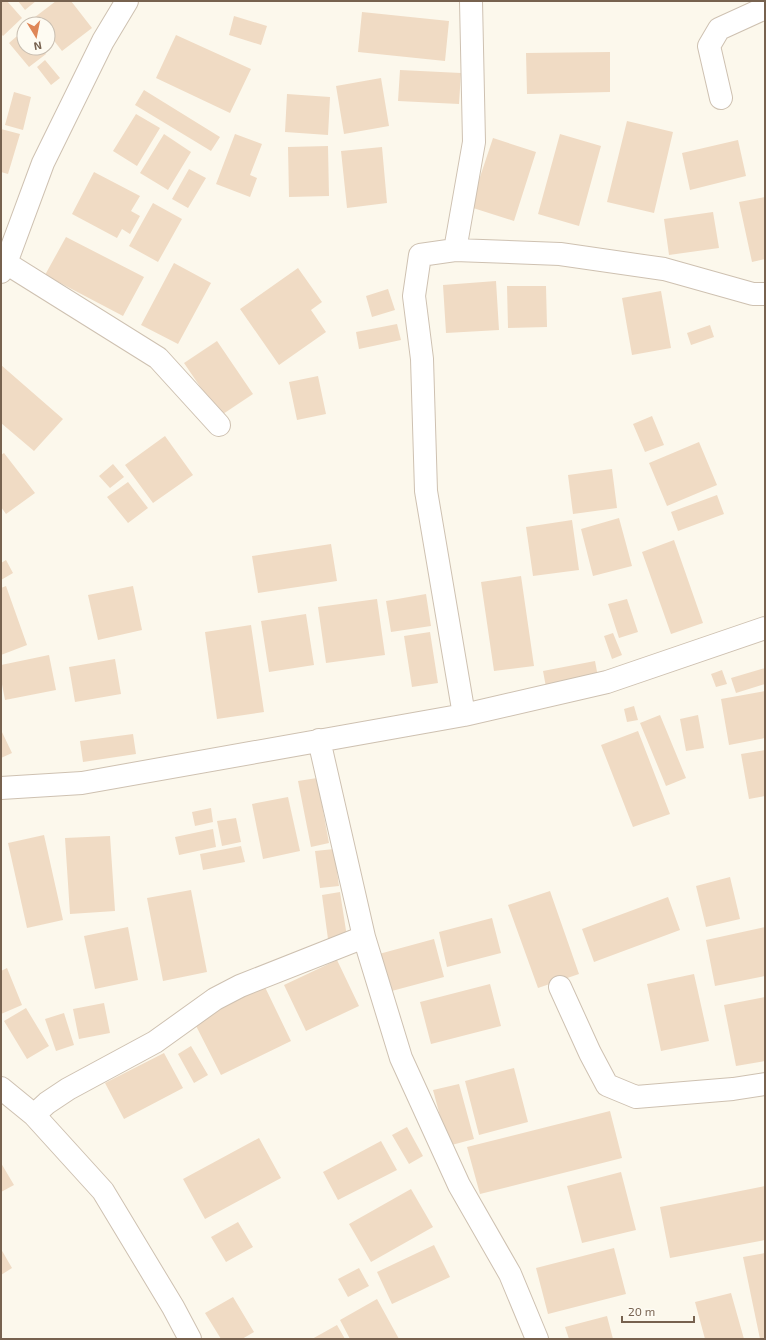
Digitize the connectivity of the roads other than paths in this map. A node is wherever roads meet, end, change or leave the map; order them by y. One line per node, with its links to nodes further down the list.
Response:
1 (127, 1): 6 (street)
2 (471, 1): 5 (street)
3 (765, 8): 4 (street)
4 (721, 98)
5 (455, 250): 7 (street); 10 (street)
6 (4, 268): 8 (street)
7 (765, 294)
8 (219, 425)
9 (765, 628): 10 (street)
10 (464, 715): 11 (street)
11 (319, 740): 12 (street); 13 (street)
12 (1, 788)
13 (364, 937): 17 (street); 19 (street)
14 (560, 987): 15 (street)
15 (765, 1084)
16 (1, 1088): 17 (street)
17 (34, 1115): 18 (street)
18 (190, 1339)
19 (537, 1339)

